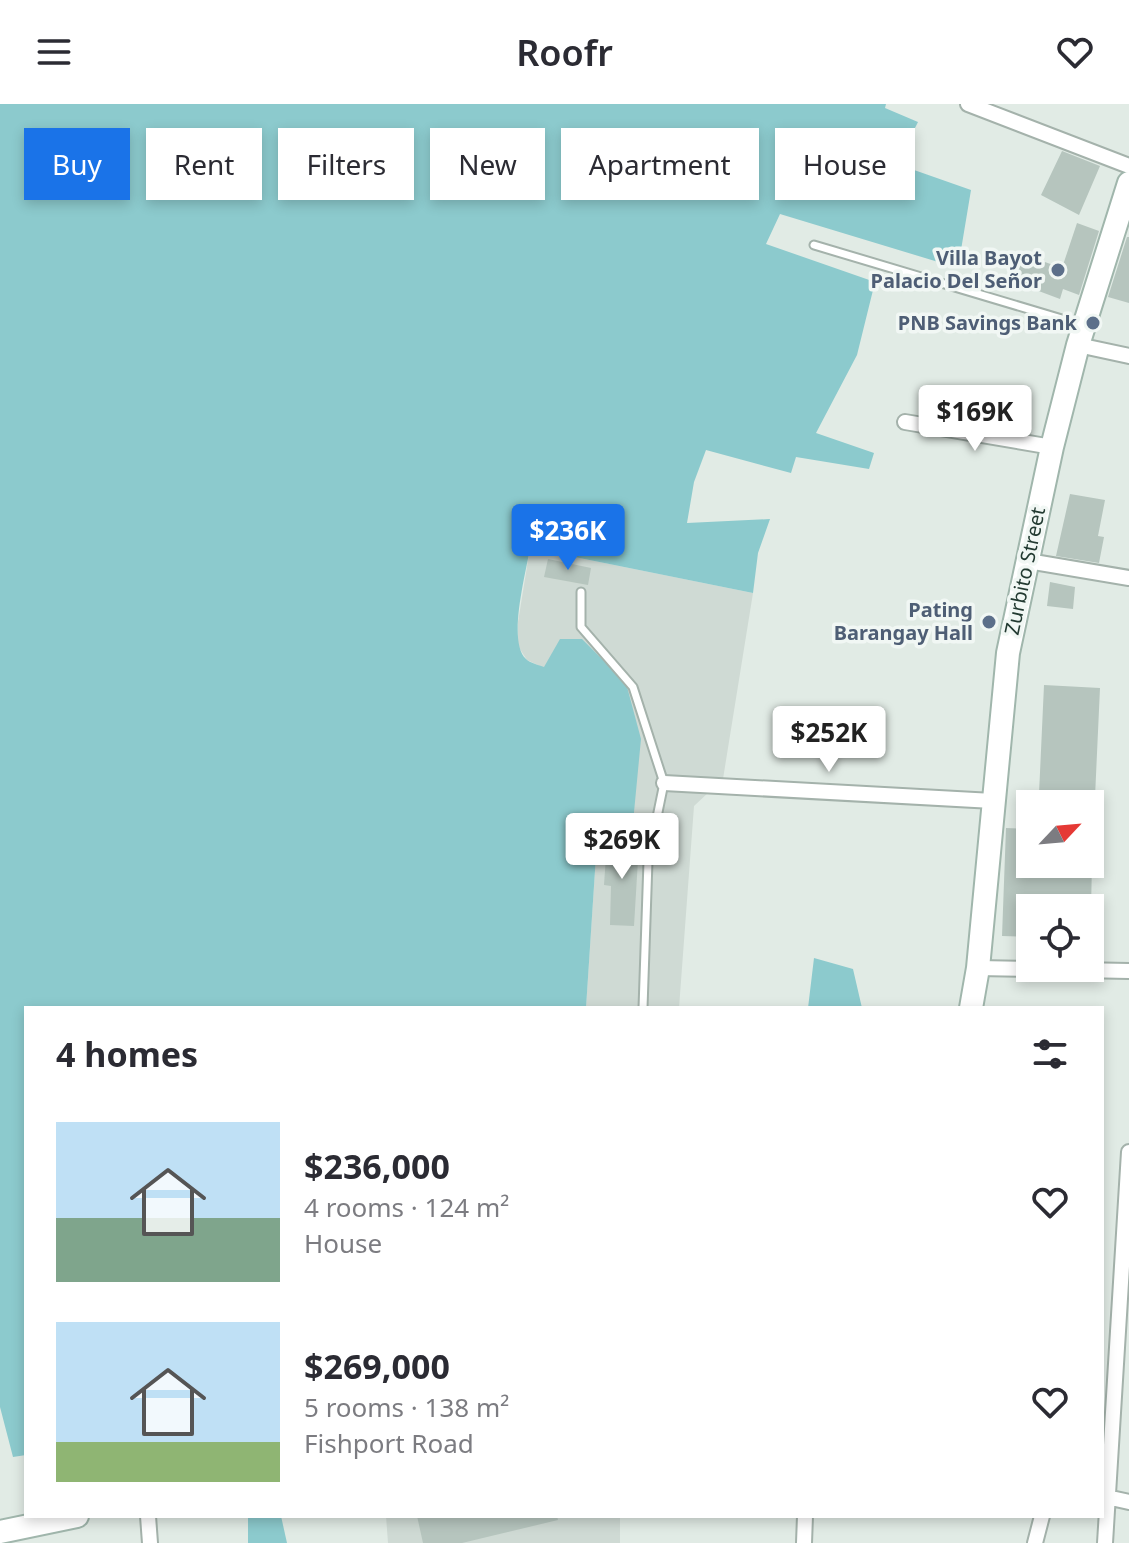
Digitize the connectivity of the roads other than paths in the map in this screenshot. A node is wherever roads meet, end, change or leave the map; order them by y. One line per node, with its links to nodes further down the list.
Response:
1 (968, 104): 2 (street)
2 (1129, 166)
3 (1129, 183): 5 (street, Zurbito Street)
4 (814, 245): 5 (lane)
5 (1081, 335): 6 (street); 8 (street, Zurbito Street)
6 (1129, 356)
7 (905, 422): 8 (street)
8 (1052, 447): 9 (street, Zurbito Street)
9 (1028, 561): 10 (street); 13 (street, Zurbito Street)
10 (1129, 578)
11 (581, 592): 12 (lane)
12 (664, 783): 13 (street); 16 (lane)
13 (993, 801): 14 (street, Zurbito Street)
14 (978, 968): 15 (street); 17 (street, Zurbito Street)
15 (1129, 971)
16 (643, 1006)
17 (971, 1006)
18 (1129, 1152): 19 (street)
19 (1105, 1496): 20 (street); 29 (street)
20 (1129, 1502)
21 (67, 1518): 25 (street)
22 (148, 1518): 26 (street)
23 (805, 1518): 27 (street)
24 (1041, 1518): 28 (street)
25 (0, 1532)
26 (150, 1543)
27 (804, 1543)
28 (1035, 1543)
29 (1105, 1543)

